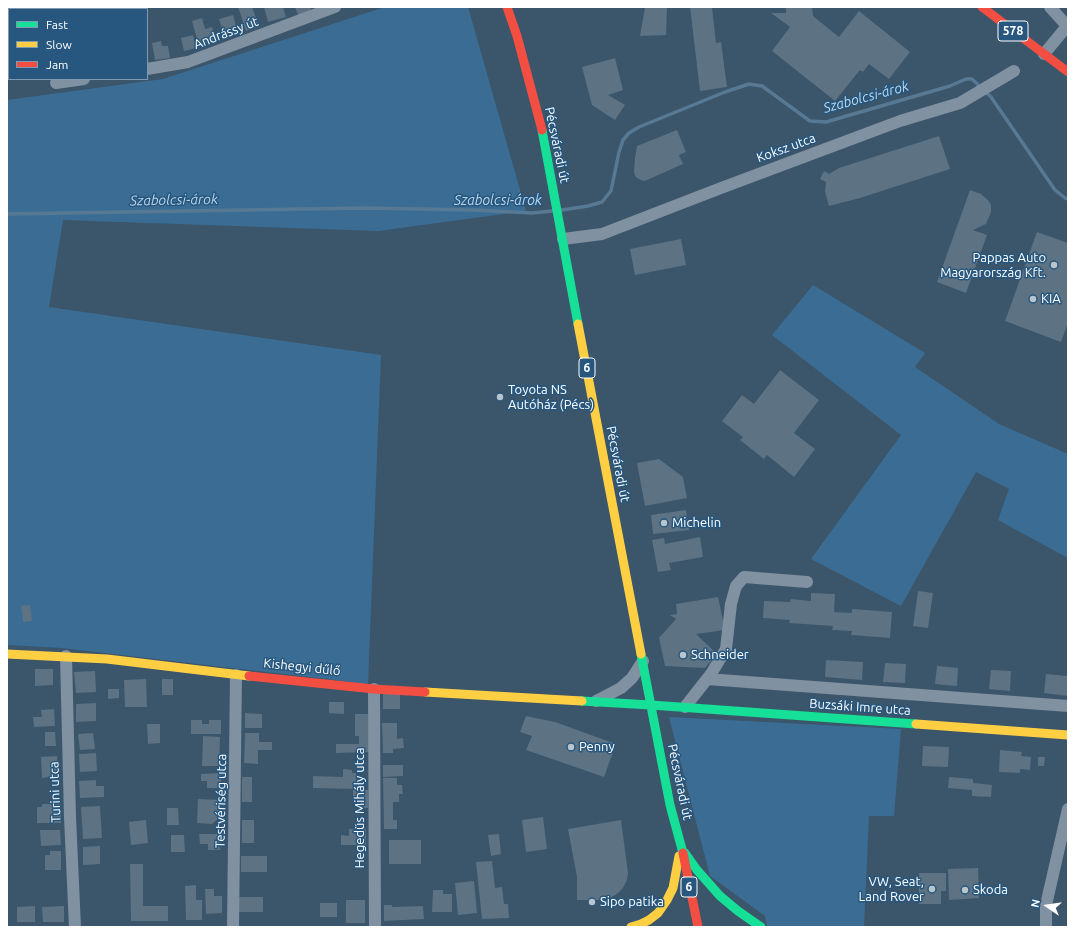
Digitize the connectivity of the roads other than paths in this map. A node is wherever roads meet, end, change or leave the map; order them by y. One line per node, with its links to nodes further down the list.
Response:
1 (335, 7): 7 (street, Andrássy út)
2 (507, 7): 12 (main road, Pécsváradi út / 6)
3 (982, 7): 6 (main road, 578)
4 (1050, 7): 5 (street)
5 (1068, 26): 6 (street)
6 (1044, 54): 9 (main road, 578)
7 (148, 69)
8 (1014, 70): 12 (street, Koksz utca)
9 (1068, 72)
10 (78, 80): 11 (street)
11 (56, 84)
12 (563, 239): 16 (main road, Pécsváradi út / 6)
13 (807, 582): 18 (street)
14 (7, 654): 15 (main road, Kishegyi dűlő)
15 (66, 656): 17 (main road, Kishegyi dűlő); 27 (street, Turini utca)
16 (642, 661): 20 (street); 21 (main road, Pécsváradi út / 6)
17 (236, 675): 19 (main road, Kishegyi dűlő); 28 (street, Testvériség utca)
18 (708, 679): 22 (street); 23 (street)
19 (374, 689): 20 (main road, Kishegyi dűlő); 29 (street, Hegedüs Mihály utca)
20 (595, 702): 21 (main road, Kishegyi dűlő)
21 (651, 705): 23 (main road, Buzsáki Imre utca); 26 (main road, Pécsváradi út / 6)
22 (1068, 706)
23 (685, 707): 24 (main road, Buzsáki Imre utca)
24 (1068, 735)
25 (1068, 809): 33 (street)
26 (681, 846): 30 (main road); 31 (main road, Pécsváradi út / 6); 32 (main road)
27 (75, 927)
28 (233, 927)
29 (375, 927)
30 (631, 927)
31 (698, 927)
32 (761, 927)
33 (1046, 927)

